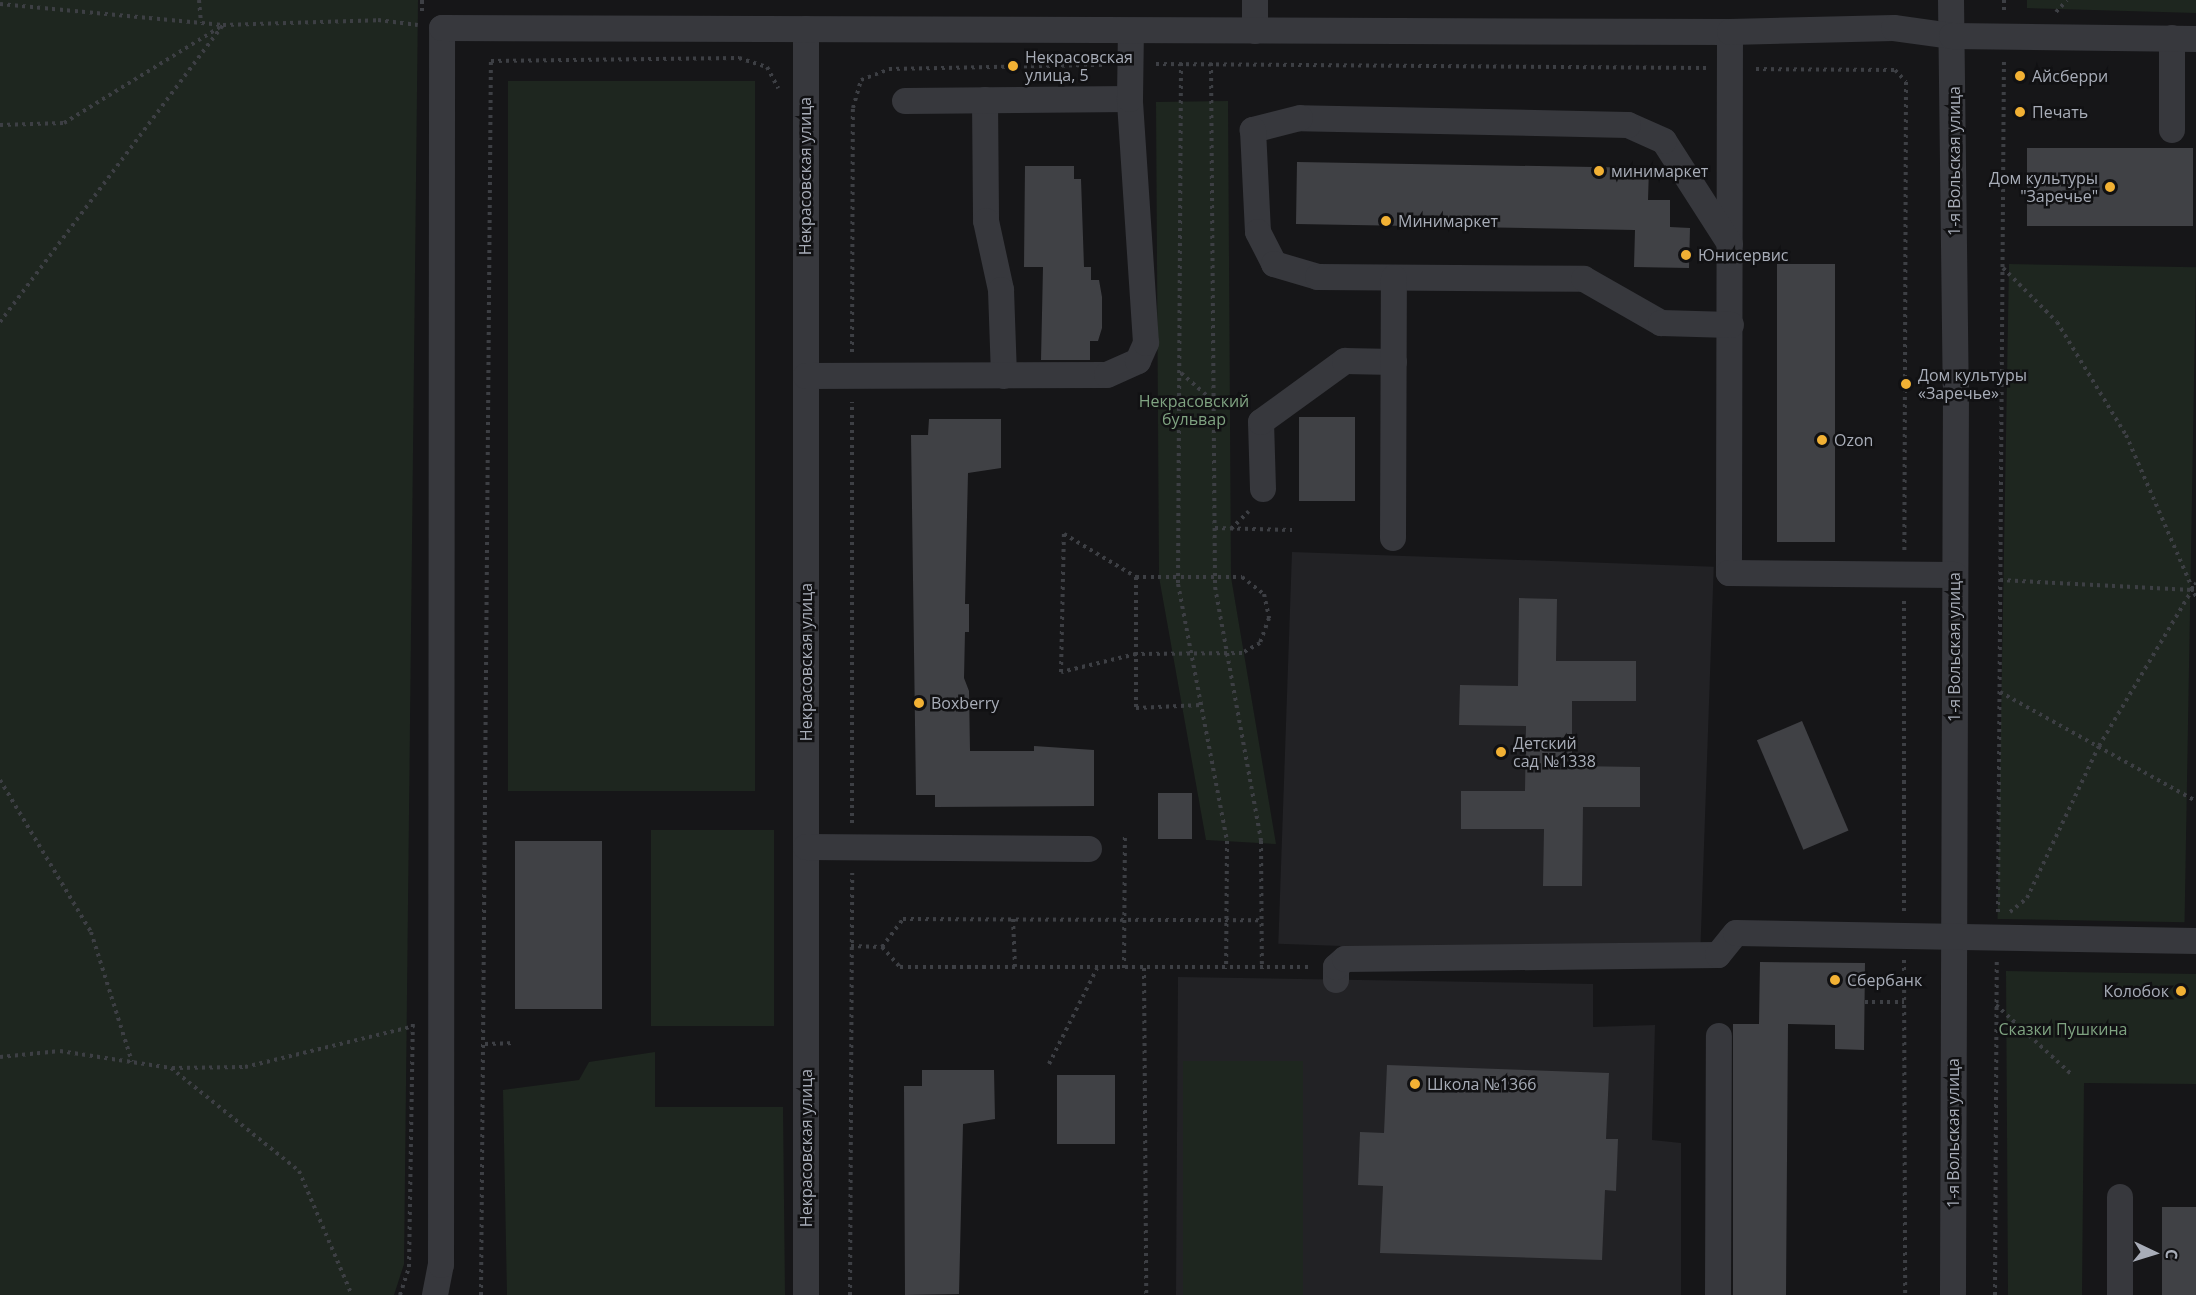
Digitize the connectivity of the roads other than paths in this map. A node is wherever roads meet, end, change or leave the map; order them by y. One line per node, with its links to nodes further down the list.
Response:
1 (1255, 0): 5 (street)
2 (1951, 0): 7 (street, 1-я Вольская улица)
3 (806, 29): 4 (street); 17 (street, Некрасовская улица); 29 (street)
4 (1131, 31): 5 (street); 9 (street)
5 (1255, 31): 6 (street)
6 (1730, 32): 7 (street); 13 (street)
7 (1952, 36): 8 (street); 21 (street, 1-я Вольская улица)
8 (2184, 38): 12 (street)
9 (1130, 99): 10 (street); 18 (street)
10 (985, 100): 11 (street); 18 (street)
11 (904, 102)
12 (2172, 130)
13 (1730, 244): 14 (street); 15 (street)
14 (1394, 278): 15 (street); 16 (street)
15 (1731, 325): 21 (street)
16 (1394, 362): 19 (street); 20 (street)
17 (806, 376): 18 (street); 22 (street, Некрасовская улица)
18 (1004, 376)
19 (1263, 489)
20 (1393, 538)
21 (1954, 575): 24 (street, 1-я Вольская улица)
22 (806, 847): 23 (street); 30 (street, Некрасовская улица)
23 (1089, 849)
24 (1952, 938): 25 (street); 26 (street); 32 (street, 1-я Вольская улица)
25 (2196, 941)
26 (1336, 973)
27 (1719, 1036): 31 (street)
28 (2120, 1197): 33 (street)
29 (435, 1295)
30 (806, 1295)
31 (1718, 1295)
32 (1953, 1295)
33 (2120, 1295)

